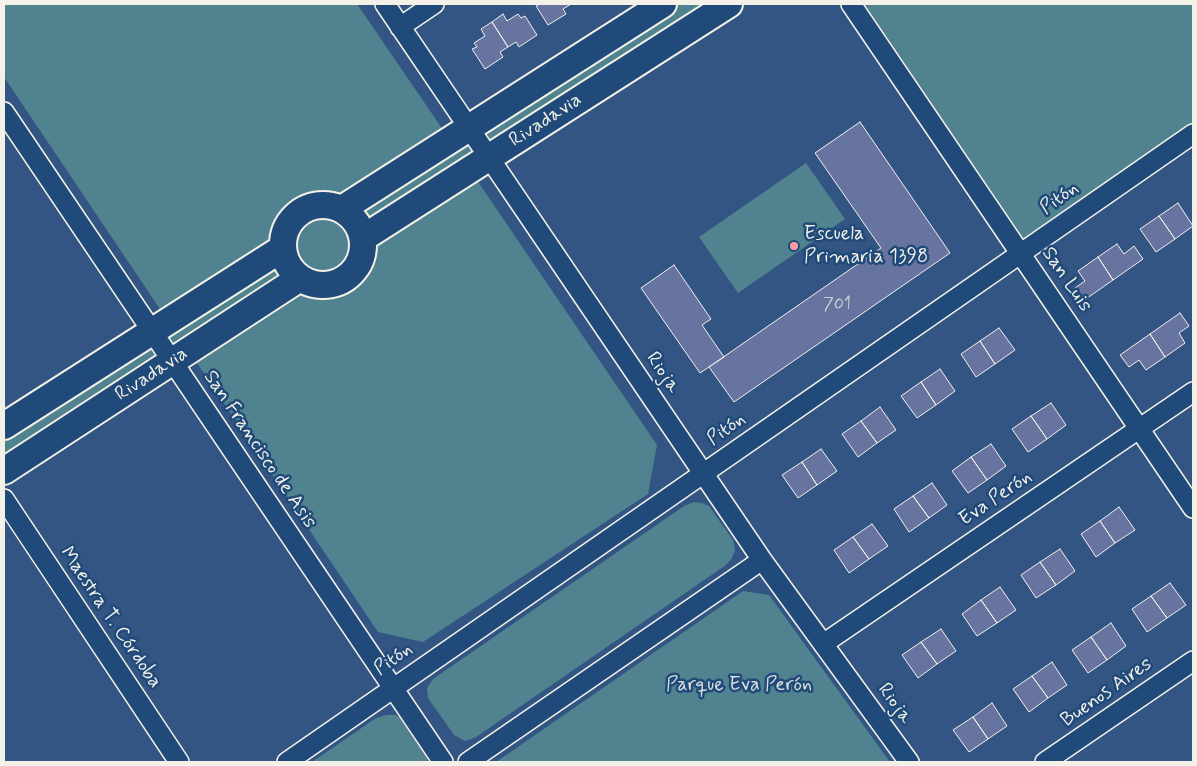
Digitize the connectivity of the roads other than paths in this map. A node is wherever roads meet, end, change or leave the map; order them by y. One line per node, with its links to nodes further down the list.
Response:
1 (385, 4): 6 (street, Rioja)
2 (434, 4): 6 (street)
3 (663, 4): 8 (street, Rivadavia)
4 (729, 4): 10 (street, Rivadavia)
5 (851, 4): 14 (street, San Luis)
6 (400, 27): 8 (street, Rioja)
7 (4, 112): 16 (street, San Francisco de Asis)
8 (469, 128): 10 (street, Rioja); 11 (street, Rivadavia)
9 (1193, 134): 14 (street, Pitón)
10 (489, 158): 12 (street, Rivadavia); 22 (street, Rioja)
11 (342, 209): 12 (street); 13 (street)
12 (363, 238): 15 (street)
13 (283, 248): 15 (street); 16 (street, Rivadavia)
14 (1020, 253): 20 (street, San Luis); 22 (street, Pitón)
15 (300, 278): 17 (street, Rivadavia)
16 (152, 332): 17 (street, San Francisco de Asis); 19 (street, Rivadavia)
17 (172, 362): 21 (street, Rivadavia); 28 (street, San Francisco de Asis)
18 (1193, 392): 20 (street, Eva Perón)
19 (4, 426)
20 (1140, 428): 24 (street, San Luis); 26 (street, Eva Perón)
21 (4, 471)
22 (703, 474): 25 (street, Rioja); 28 (street, Pitón)
23 (4, 499): 29 (street, Maestra T. Córdoba)
24 (1193, 508)
25 (762, 560): 26 (street, Rioja); 32 (street)
26 (823, 644): 33 (street, Rioja)
27 (1193, 660): 34 (street, Buenos Aires)
28 (393, 689): 30 (street, Pitón); 31 (street, San Francisco de Asis)
29 (179, 762)
30 (287, 762)
31 (443, 762)
32 (468, 762)
33 (909, 762)
34 (1045, 762)

